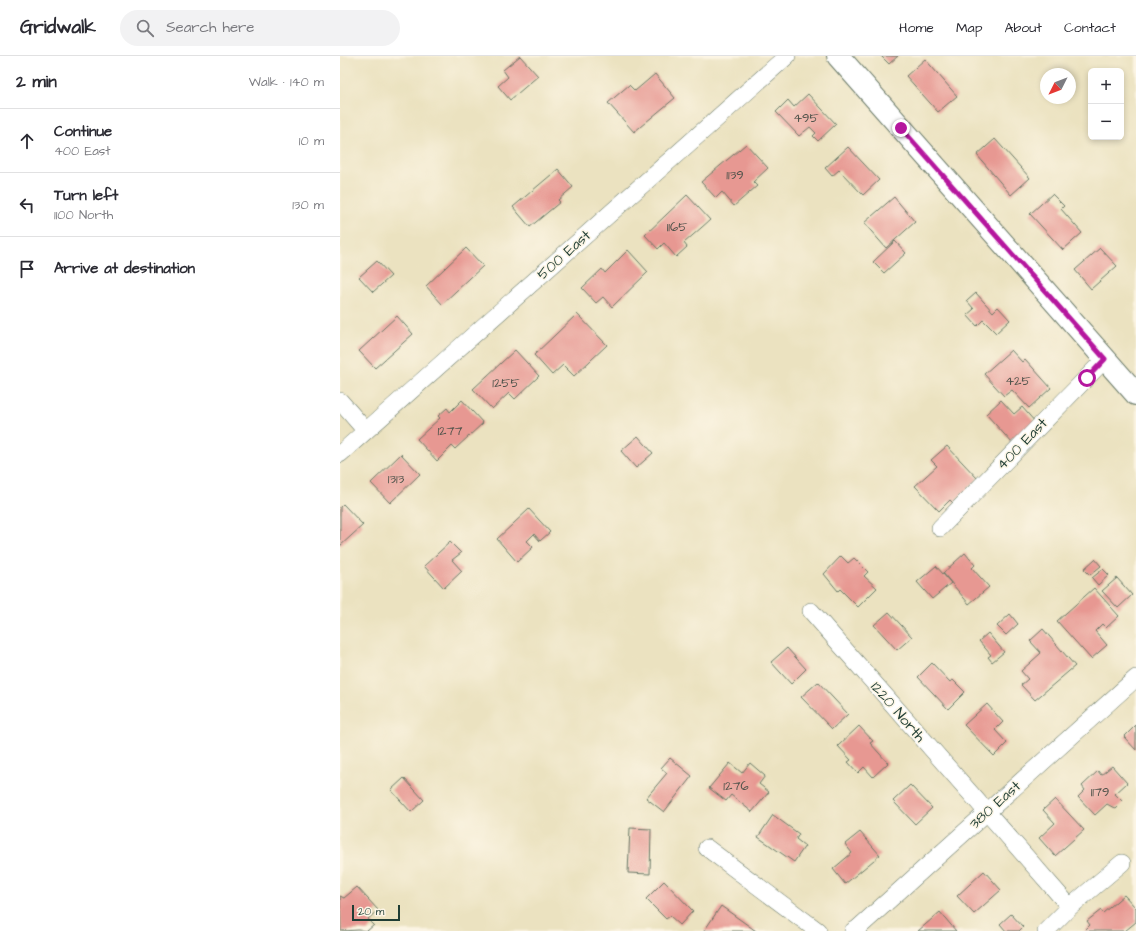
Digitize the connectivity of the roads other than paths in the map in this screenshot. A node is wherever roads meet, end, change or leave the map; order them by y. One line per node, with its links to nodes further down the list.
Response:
1 (787, 56): 6 (street, 500 East)
2 (838, 56): 3 (street)
3 (1105, 359): 4 (street); 8 (street, 400 East)
4 (1136, 394)
5 (340, 401): 6 (street)
6 (366, 431): 7 (street, 500 East)
7 (340, 454)
8 (940, 528)
9 (810, 612): 11 (street, 1220 North)
10 (1136, 678): 11 (street, 380 East)
11 (986, 812): 14 (street, 1220 North); 16 (street, 380 East)
12 (707, 848): 15 (street)
13 (1122, 863): 14 (street)
14 (1070, 907): 17 (street)
15 (818, 931)
16 (853, 931)
17 (1046, 931)

